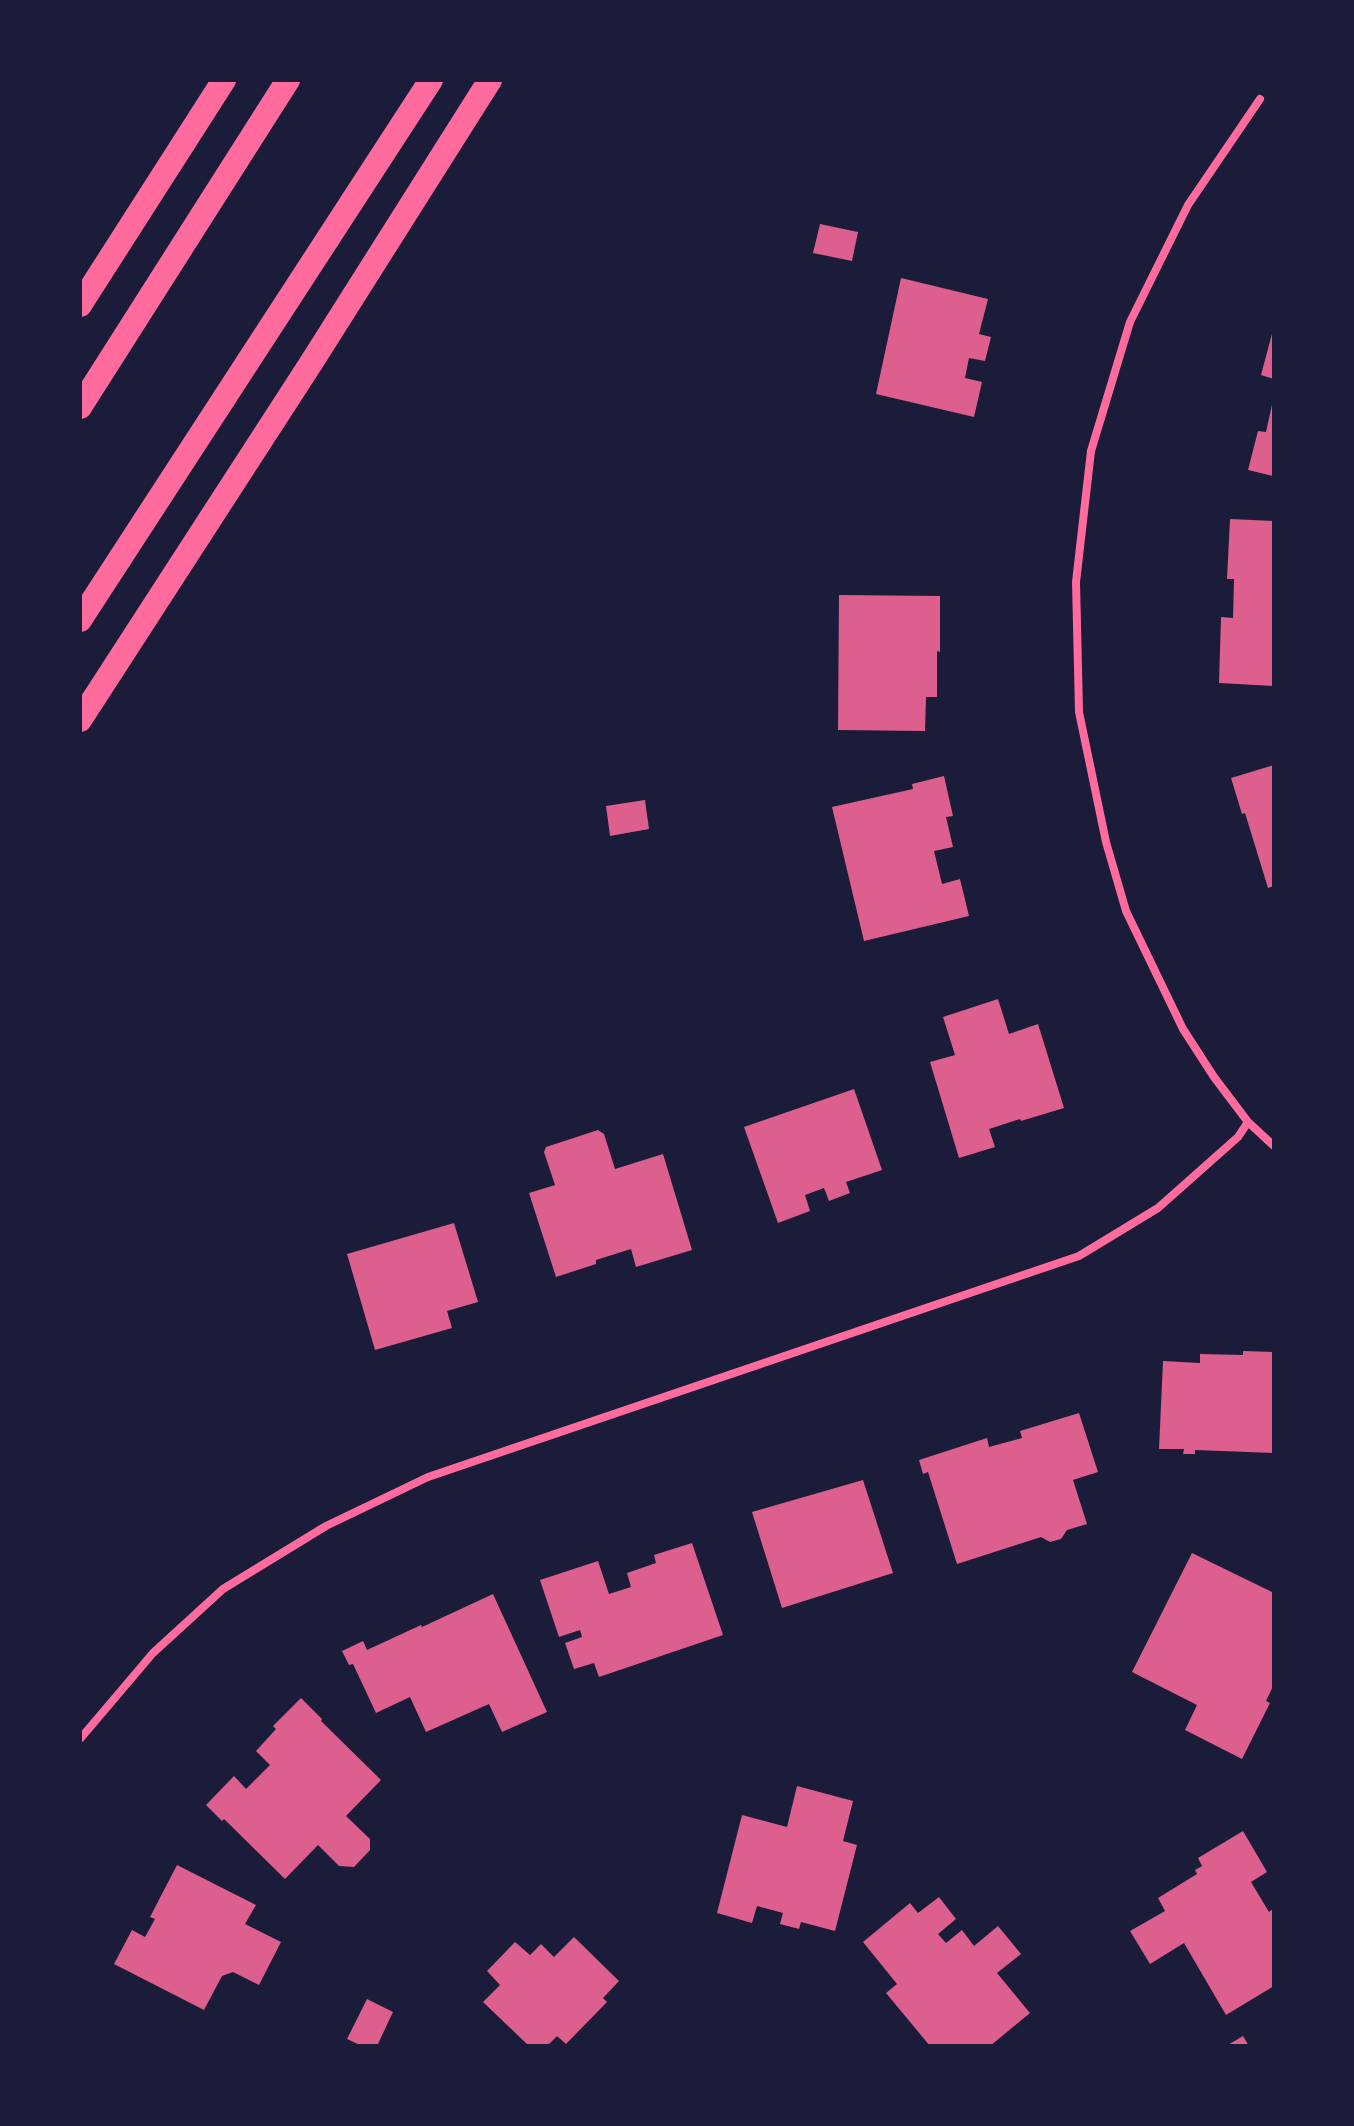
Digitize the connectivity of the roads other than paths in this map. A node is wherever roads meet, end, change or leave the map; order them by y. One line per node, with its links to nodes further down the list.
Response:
1 (224, 80): 6 (highway)
2 (288, 80): 7 (highway)
3 (431, 80): 8 (highway)
4 (490, 80): 9 (highway)
5 (1260, 99): 10 (street)
6 (80, 305)
7 (80, 407)
8 (80, 620)
9 (80, 720)
10 (1248, 1122): 11 (street); 12 (street)
11 (1274, 1146)
12 (80, 1739)

